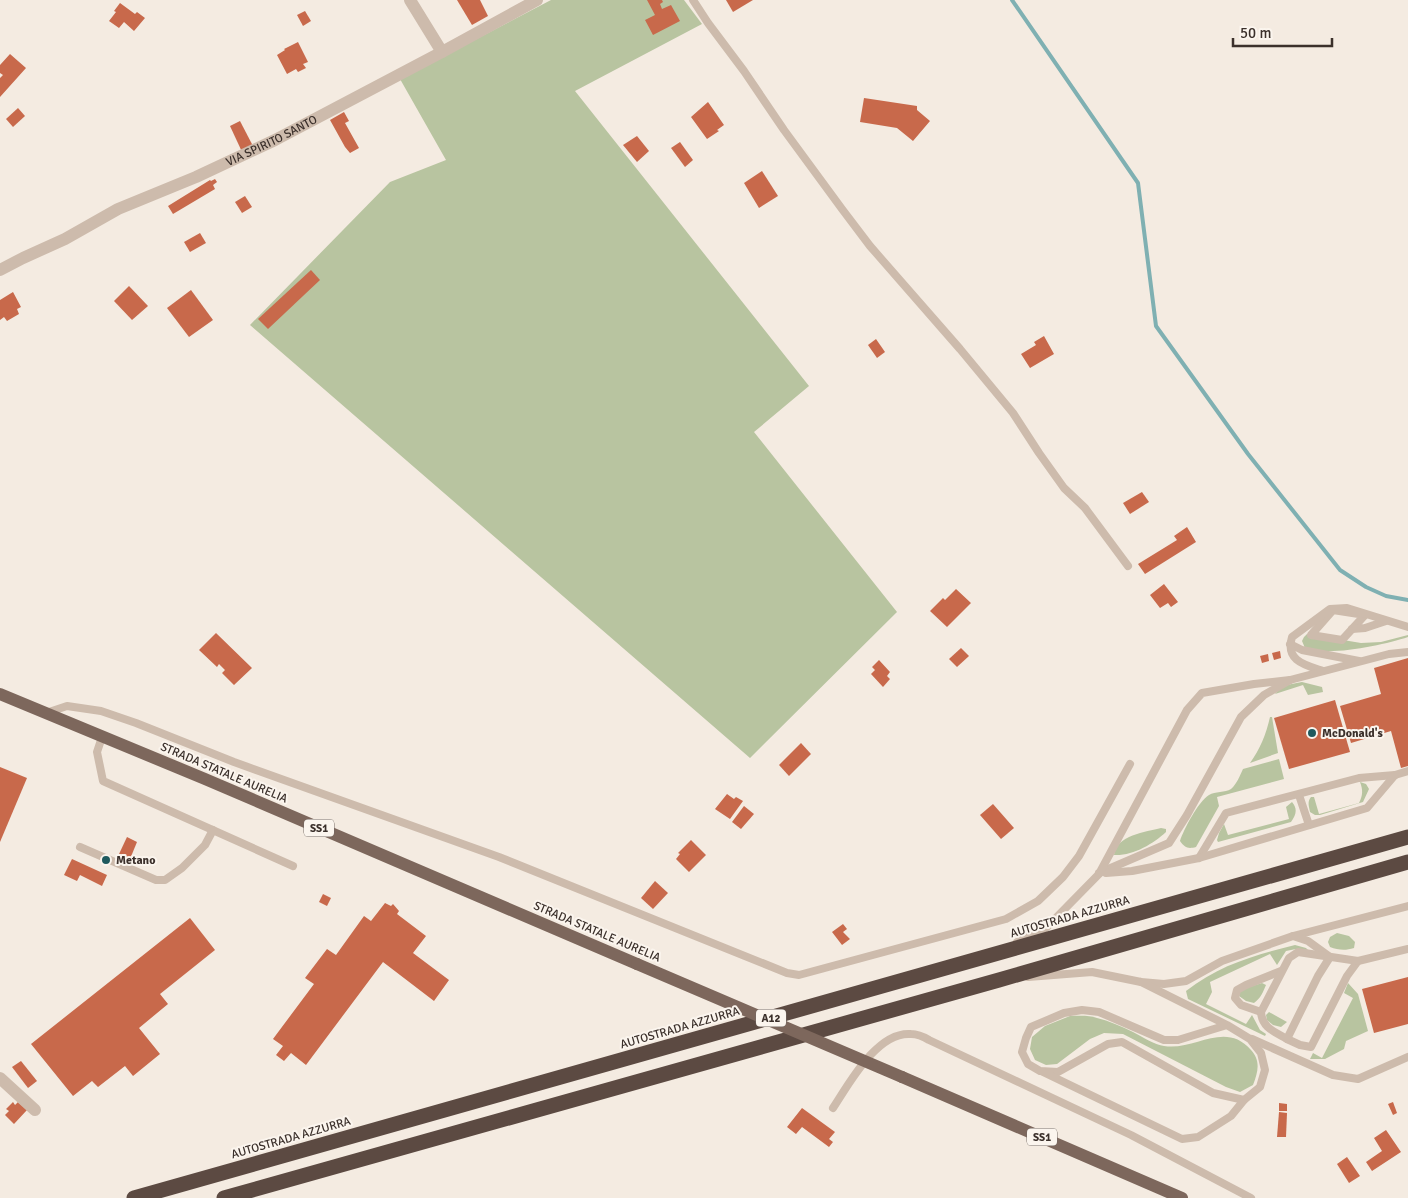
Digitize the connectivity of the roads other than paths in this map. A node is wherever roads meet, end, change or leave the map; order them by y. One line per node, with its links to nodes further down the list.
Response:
1 (410, 0): 4 (street)
2 (538, 0): 4 (street, VIA SPIRITO SANTO)
3 (693, 0): 6 (lane)
4 (442, 52): 5 (street, VIA SPIRITO SANTO)
5 (0, 270)
6 (1128, 566)
7 (1386, 621): 8 (lane); 9 (lane); 10 (lane)
8 (1408, 628)
9 (1352, 629): 9 (lane)
10 (1290, 644): 12 (lane); 13 (lane)
11 (1408, 652): 12 (lane)
12 (1361, 661): 13 (lane)
13 (1325, 672): 14 (lane)
14 (1290, 680): 29 (lane); 29 (lane)
15 (0, 694): 16 (main road, STRADA STATALE AURELIA / SS1)
16 (46, 713): 17 (main road, STRADA STATALE AURELIA / SS1); 18 (lane)
17 (102, 737): 23 (lane); 51 (main road, STRADA STATALE AURELIA / SS1, bridge)
18 (1130, 764)
19 (1408, 771): 20 (lane)
20 (1395, 775): 21 (lane); 22 (lane)
21 (1299, 794): 22 (lane); 26 (lane)
22 (1309, 824): 26 (lane)
23 (214, 830): 25 (lane); 28 (lane)
24 (1408, 836): 34 (highway, AUTOSTRADA AZZURRA / A12)
25 (80, 847)
26 (1199, 858): 29 (lane)
27 (1408, 862): 37 (highway, A12)
28 (293, 866)
29 (1098, 874): 34 (lane)
30 (1408, 906): 31 (lane)
31 (1293, 936): 33 (lane); 38 (lane)
32 (1408, 949): 35 (lane)
33 (1330, 957): 35 (lane); 36 (lane); 42 (lane)
34 (982, 958): 49 (highway, AUTOSTRADA AZZURRA / A12)
35 (1358, 961): 42 (lane)
36 (1281, 971): 39 (lane); 39 (lane)
37 (999, 980): 38 (lane); 50 (highway, A12)
38 (1141, 982): 40 (lane)
39 (1261, 1012): 42 (lane)
40 (1227, 1025): 41 (lane); 44 (lane)
41 (1250, 1039): 43 (lane); 46 (lane)
42 (1287, 1039)
43 (1408, 1057)
44 (1040, 1071): 46 (lane); 46 (lane)
45 (0, 1078): 48 (street)
46 (1244, 1100)
47 (833, 1108): 52 (lane)
48 (35, 1110)
49 (134, 1198)
50 (224, 1198)
51 (1182, 1198)
52 (1251, 1198)

